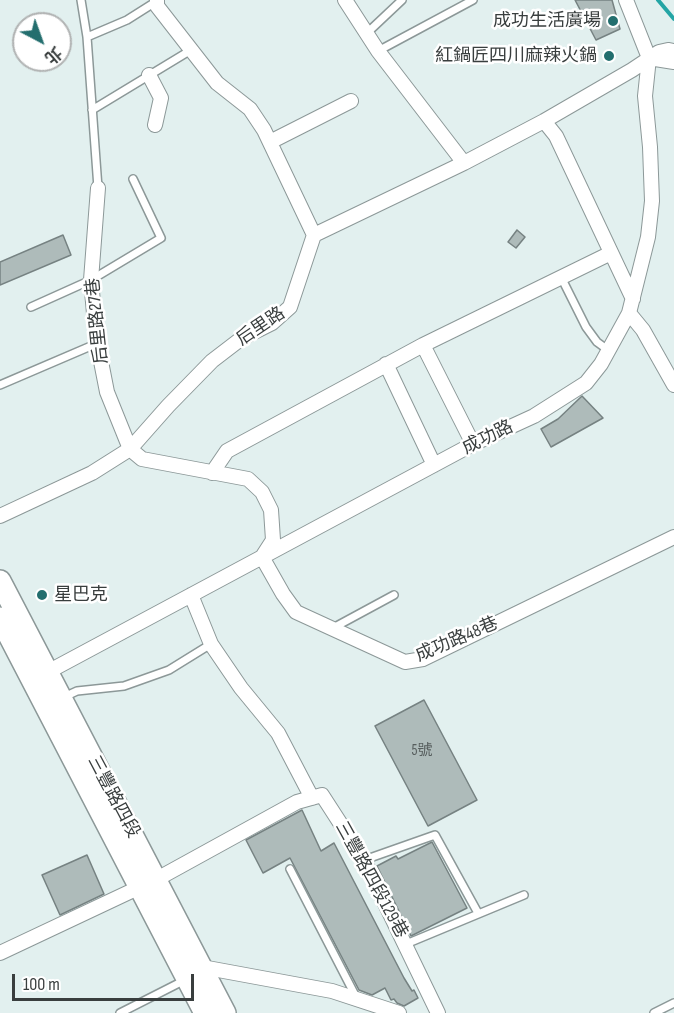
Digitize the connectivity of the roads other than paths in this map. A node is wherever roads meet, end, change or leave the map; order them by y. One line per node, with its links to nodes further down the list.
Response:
1 (81, 0): 8 (lane)
2 (157, 0): 8 (lane); 9 (street)
3 (345, 0): 7 (street)
4 (402, 0): 7 (lane)
5 (473, 0): 10 (lane)
6 (626, 0): 12 (street, 成功路)
7 (367, 33): 10 (street)
8 (87, 36): 16 (lane)
9 (191, 50): 14 (lane); 19 (street)
10 (378, 51): 20 (street)
11 (674, 51): 12 (street)
12 (650, 58): 13 (street); 17 (street); 27 (street, 成功路)
13 (674, 62)
14 (149, 75): 16 (lane); 18 (street)
15 (351, 101): 19 (street)
16 (92, 110): 22 (lane)
17 (544, 121): 20 (street); 24 (street)
18 (155, 126)
19 (270, 142): 23 (street)
20 (464, 163): 23 (street)
21 (134, 179): 26 (lane)
22 (98, 188): 26 (street, 后里路27巷)
23 (314, 235): 37 (street, 后里路)
24 (611, 253): 25 (street); 27 (street)
25 (561, 277): 31 (street); 32 (lane)
26 (91, 279): 28 (lane); 30 (street, 后里路27巷)
27 (633, 299): 29 (street, 成功路)
28 (31, 307)
29 (629, 313): 32 (street, 成功路); 34 (street)
30 (98, 343): 35 (lane); 37 (street, 后里路27巷)
31 (423, 345): 33 (street); 36 (street)
32 (608, 350): 36 (street, 成功路)
33 (386, 364): 38 (street); 39 (street)
34 (673, 383)
35 (0, 385)
36 (473, 444): 38 (street, 成功路)
37 (130, 449): 39 (street); 40 (street, 后里路)
38 (434, 465): 42 (street, 成功路)
39 (212, 474): 42 (street)
40 (0, 516)
41 (674, 537): 47 (street, 成功路48巷)
42 (262, 557): 44 (street, 成功路); 47 (street, 成功路48巷)
43 (0, 581): 49 (main road, 三豐路四段)
44 (191, 595): 48 (street, 三豐路四段129巷); 49 (street, 成功路)
45 (394, 595): 47 (lane)
46 (0, 618): 49 (main road, 三豐路四段)
47 (332, 628)
48 (211, 644): 50 (lane); 51 (street, 三豐路四段129巷)
49 (40, 676): 50 (main road, 三豐路四段); 54 (main road, 三豐路四段)
50 (61, 699): 54 (main road, 三豐路四段)
51 (312, 798): 52 (street, 三豐路四段129巷); 54 (street)
52 (364, 860): 56 (lane); 57 (street, 三豐路四段129巷)
53 (290, 869): 60 (lane)
54 (149, 883): 58 (street); 59 (main road, 三豐路四段)
55 (524, 895): 56 (lane)
56 (478, 913): 57 (lane)
57 (405, 944): 66 (street, 三豐路四段129巷)
58 (0, 952)
59 (195, 973): 60 (street); 62 (lane); 63 (main road, 三豐路四段); 64 (main road, 三豐路四段)
60 (356, 998): 65 (street)
61 (674, 1003): 67 (lane)
62 (120, 1013)
63 (205, 1013)
64 (225, 1013)
65 (399, 1013)
66 (438, 1013)
67 (654, 1013)

